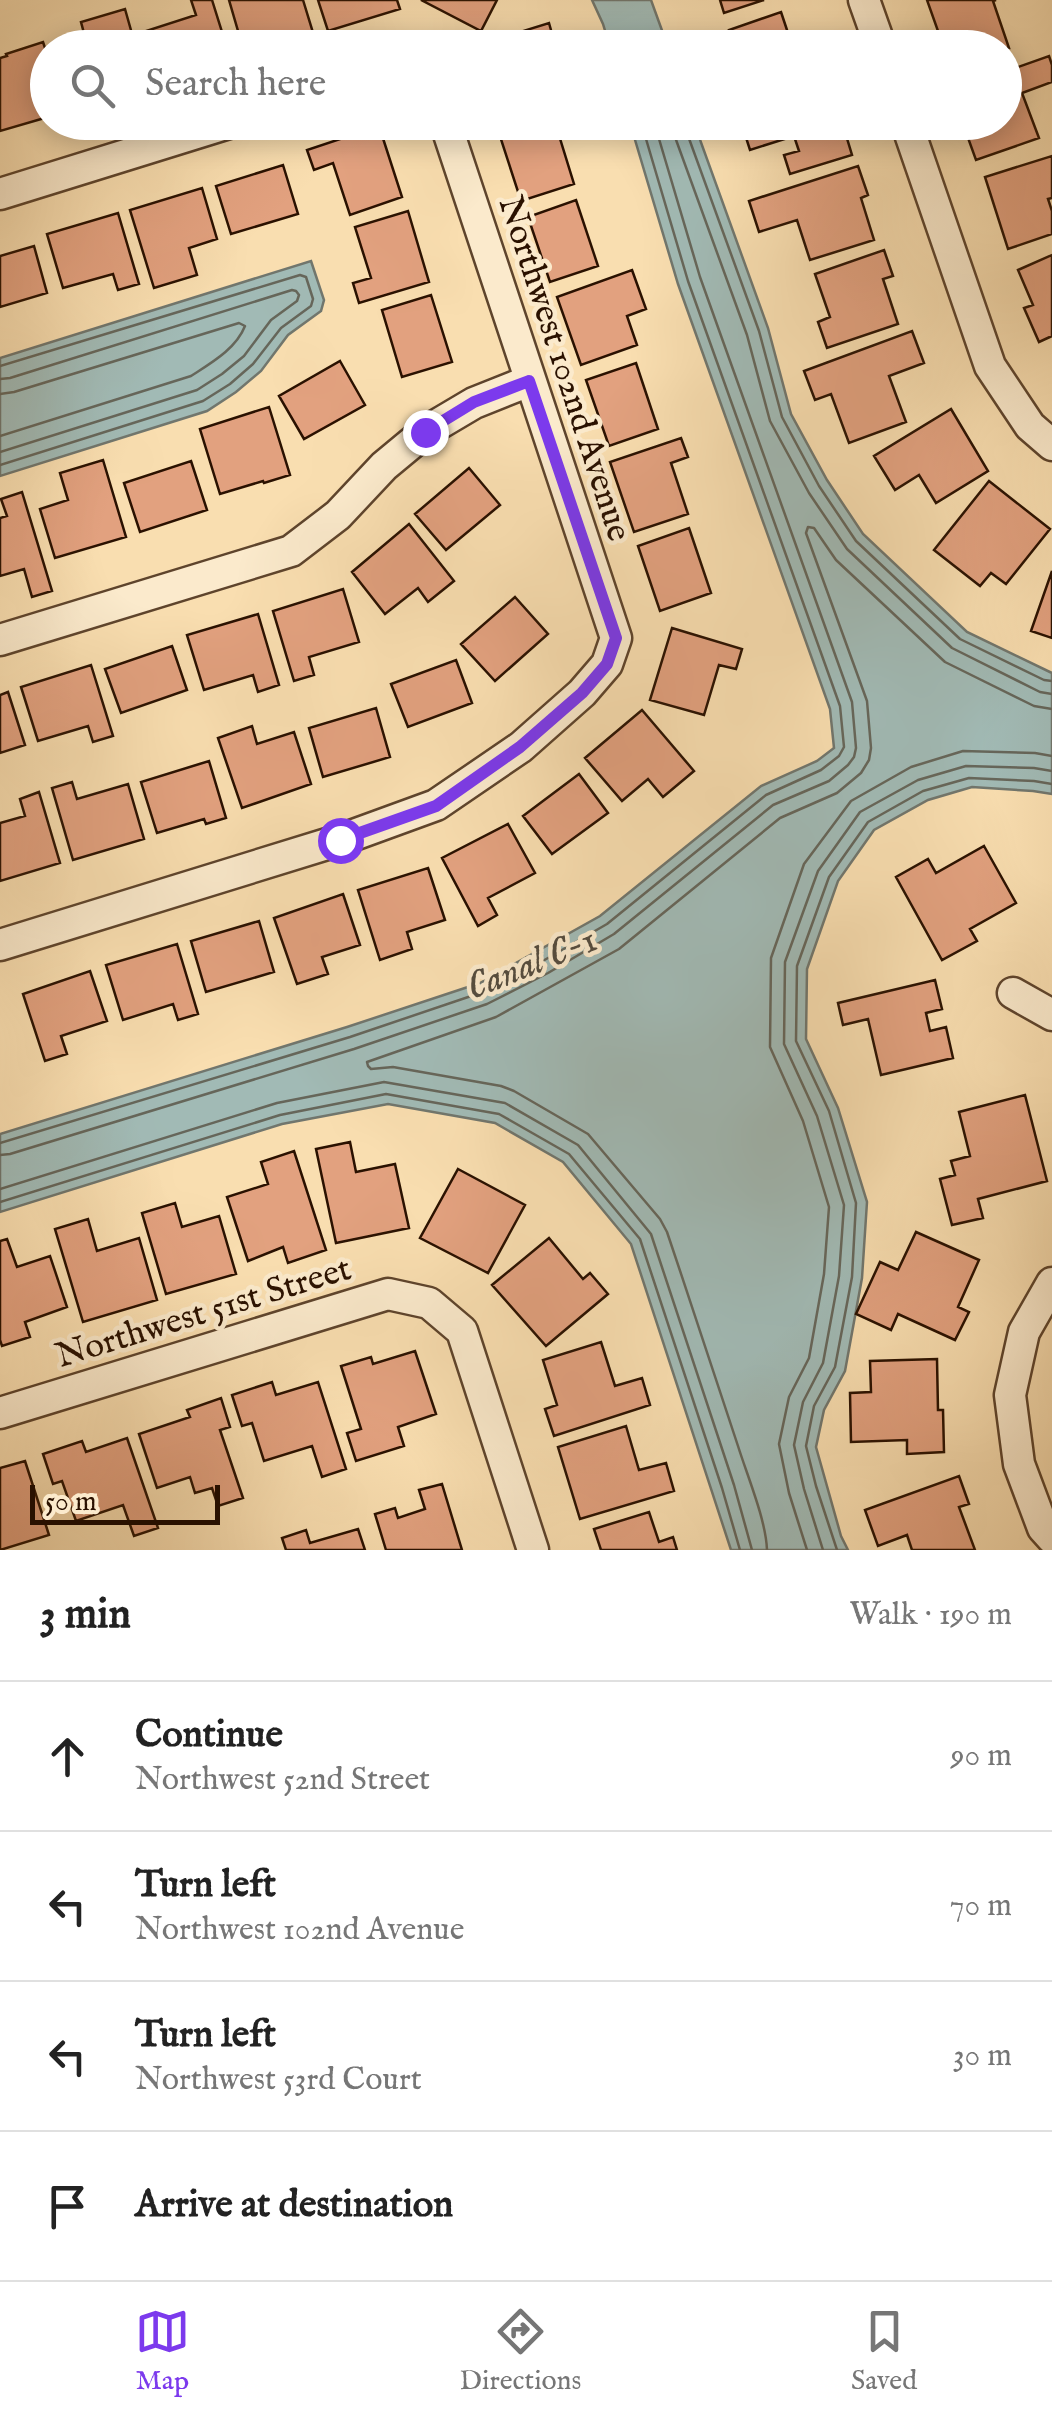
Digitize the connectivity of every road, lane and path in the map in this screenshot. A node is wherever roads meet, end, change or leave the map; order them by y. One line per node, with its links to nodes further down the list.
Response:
1 (864, 0): 2 (street)
2 (875, 30)
3 (174, 140): 6 (street)
4 (451, 140): 7 (street, Northwest 102nd Avenue)
5 (912, 140): 8 (street)
6 (0, 194)
7 (529, 381): 9 (street); 10 (street, Northwest 102nd Avenue)
8 (1052, 445)
9 (0, 640)
10 (0, 946)
11 (1013, 993): 12 (street)
12 (1052, 1015)
13 (1052, 1283): 15 (street)
14 (0, 1412): 16 (street, Northwest 51st Street)
15 (1052, 1538)
16 (533, 1550)

